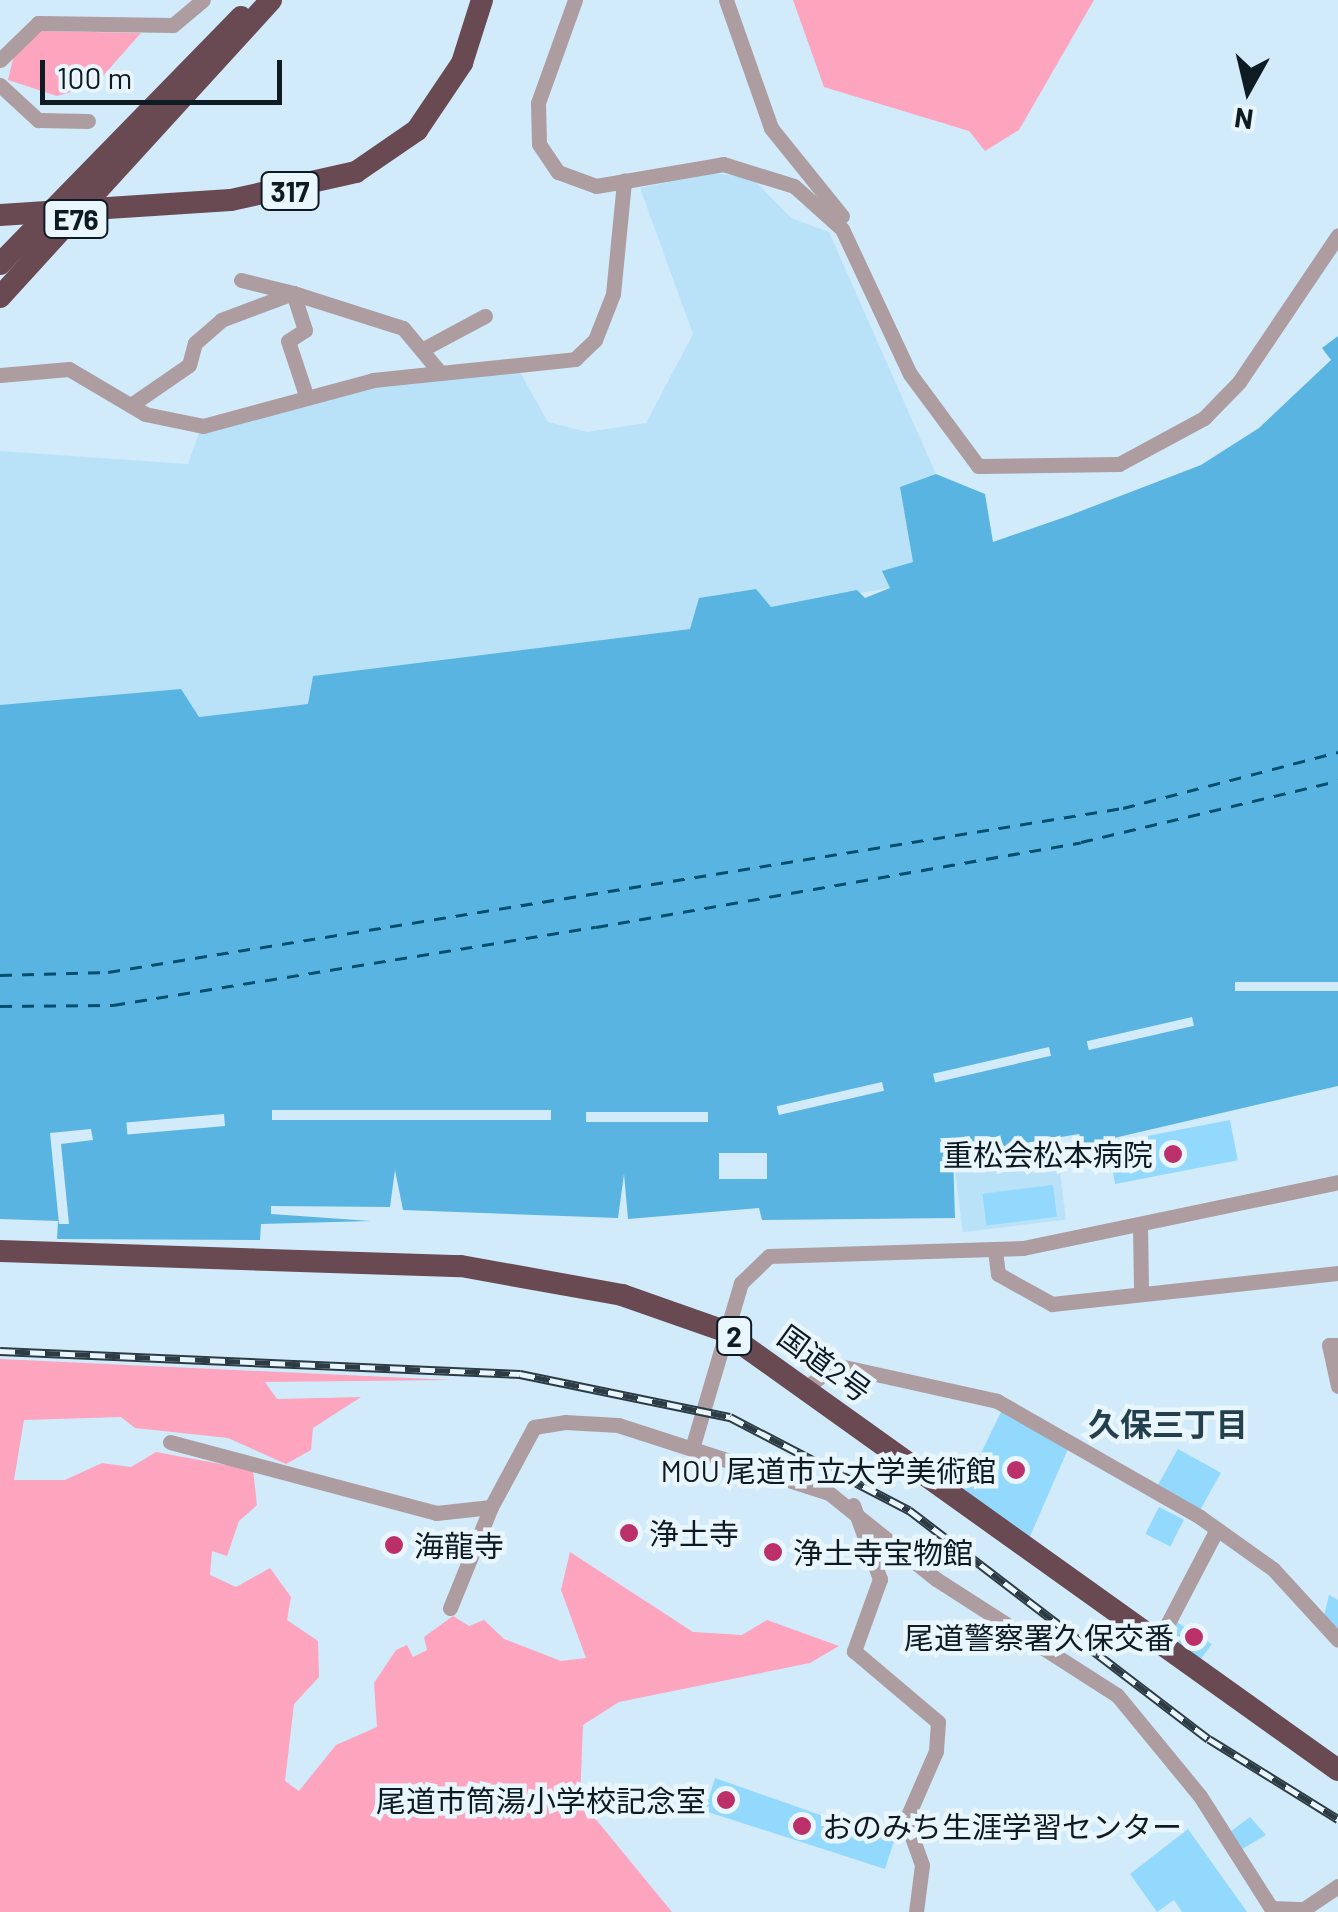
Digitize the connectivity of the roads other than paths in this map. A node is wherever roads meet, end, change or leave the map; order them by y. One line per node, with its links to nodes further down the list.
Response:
1 (202, 0): 7 (street)
2 (258, 0): 14 (highway, E76)
3 (271, 0): 17 (highway, E76)
4 (482, 0): 11 (highway, 317)
5 (575, 0): 10 (street)
6 (726, 0): 12 (street)
7 (0, 60)
8 (0, 85): 9 (street)
9 (88, 121)
10 (624, 181): 12 (street); 20 (street)
11 (0, 215)
12 (842, 229): 13 (street)
13 (1338, 235)
14 (0, 264)
15 (241, 280): 16 (street)
16 (292, 292): 19 (street); 22 (street); 23 (street)
17 (0, 297)
18 (485, 316): 19 (street)
19 (425, 348): 20 (street)
20 (438, 370): 22 (street)
21 (0, 374): 23 (street)
22 (306, 395): 23 (street)
23 (131, 405)
24 (1338, 1182): 25 (street)
25 (1140, 1224): 27 (street); 29 (street)
26 (0, 1250): 30 (highway, 国道2号 / 2)
27 (995, 1250): 29 (street); 30 (street)
28 (1338, 1272): 29 (street)
29 (1142, 1291)
30 (722, 1330): 33 (highway, 国道2号 / 2); 35 (street)
31 (1338, 1344): 32 (street)
32 (1338, 1386)
33 (807, 1387): 38 (street); 41 (highway, 国道2号 / 2)
34 (170, 1442): 37 (street)
35 (693, 1445): 36 (street); 37 (street)
36 (852, 1505): 44 (street); 45 (street)
37 (491, 1507): 39 (street)
38 (1217, 1528): 40 (street); 41 (street)
39 (450, 1608)
40 (1338, 1640)
41 (1158, 1642): 42 (highway, 国道2号 / 2)
42 (1338, 1770)
43 (1338, 1886): 44 (street)
44 (1304, 1910)
45 (916, 1912)

